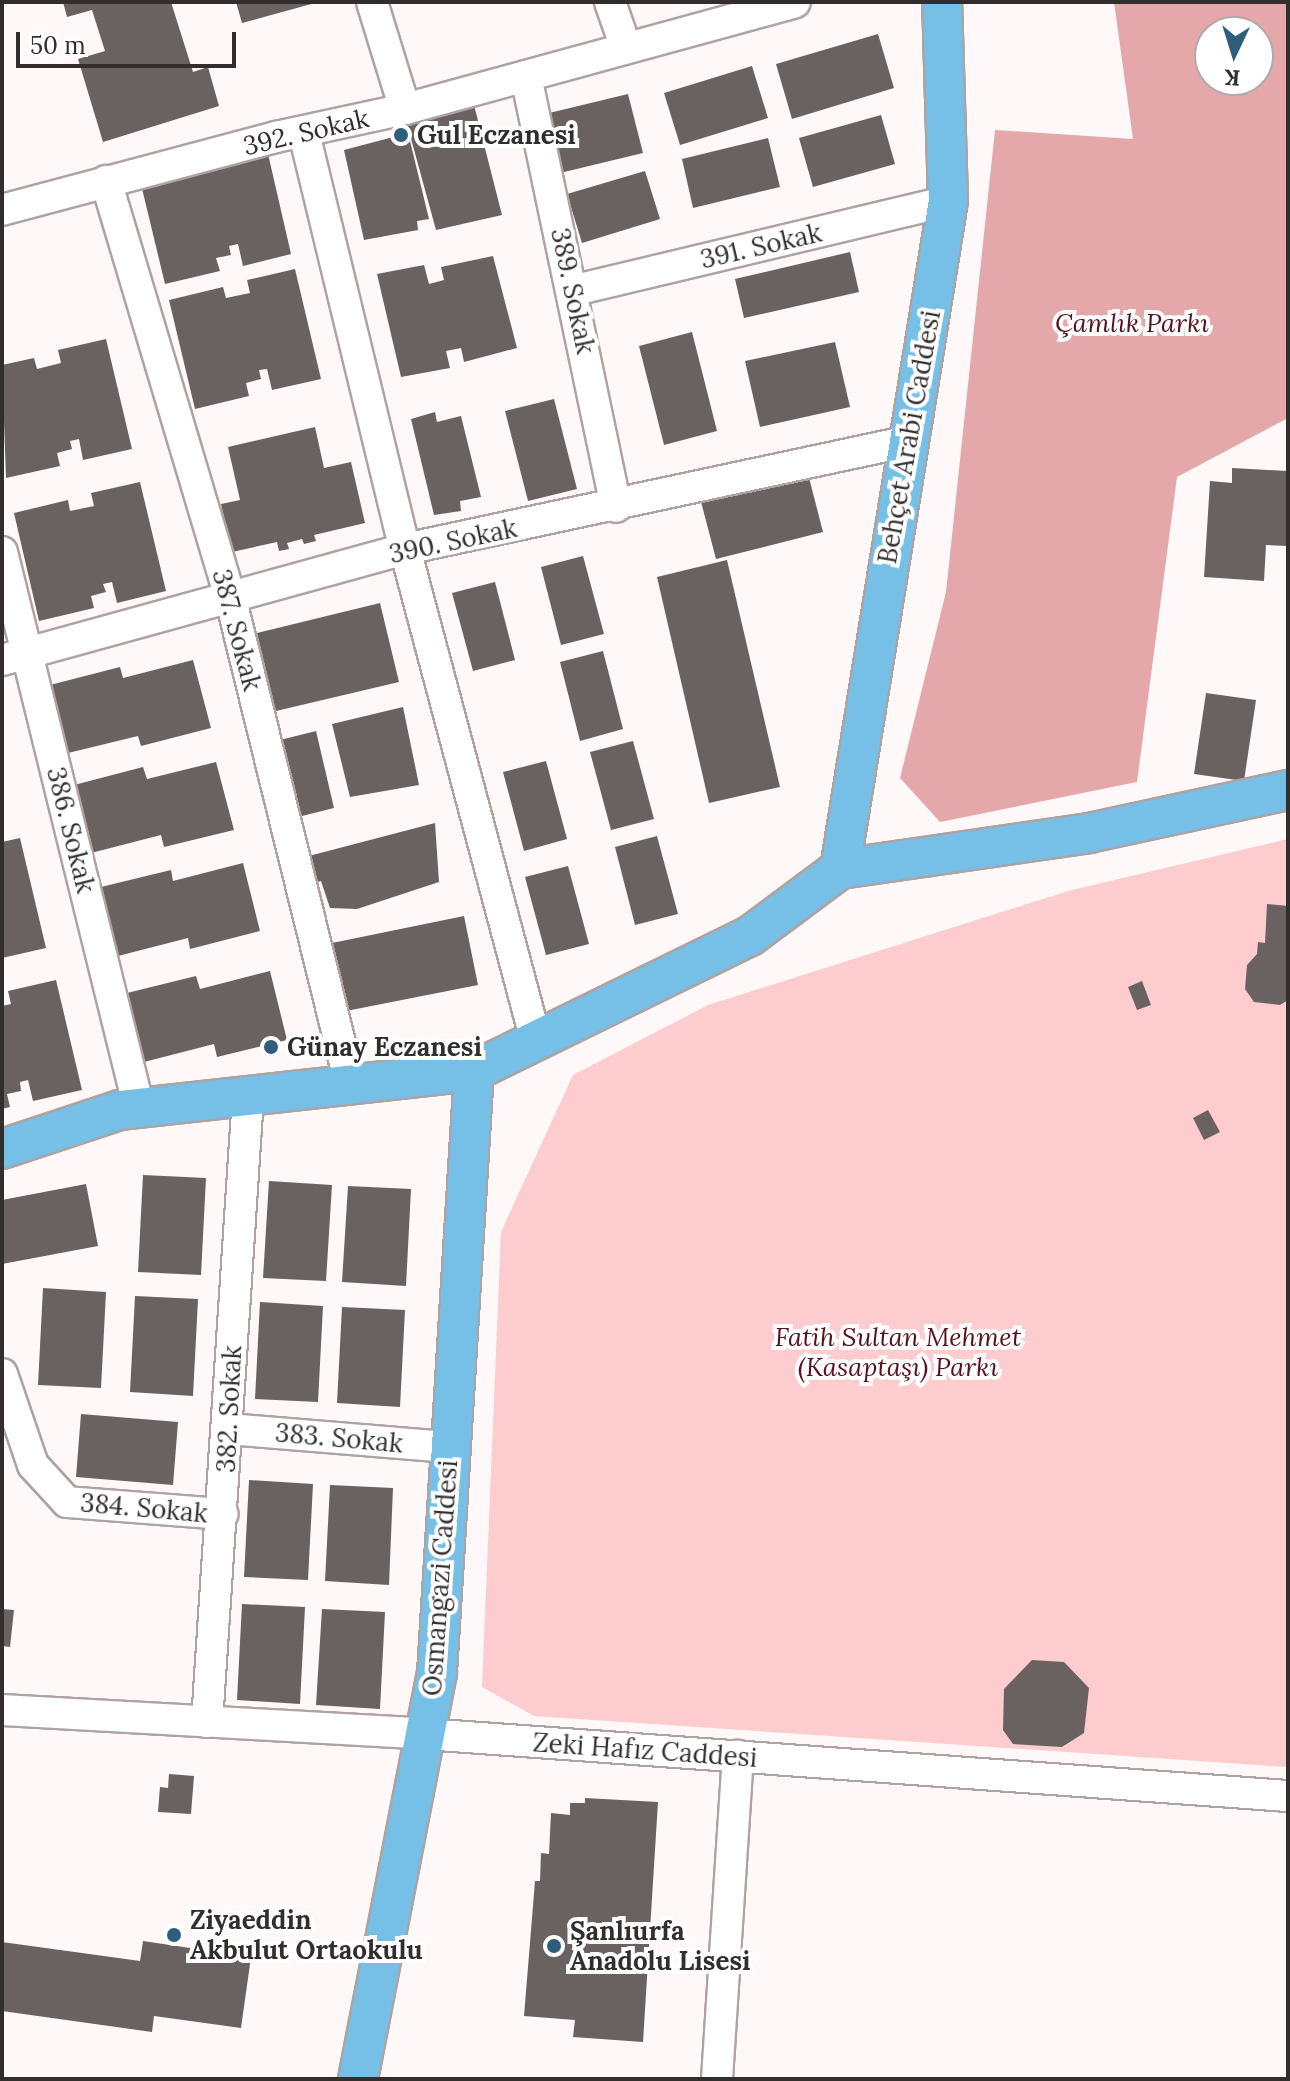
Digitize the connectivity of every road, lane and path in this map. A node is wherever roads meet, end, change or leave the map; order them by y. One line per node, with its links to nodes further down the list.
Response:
1 (372, 2): 7 (street)
2 (610, 2): 5 (street)
3 (795, 2): 5 (street, 392. Sokak)
4 (942, 2): 10 (main road, Behçet Arabi Caddesi)
5 (626, 48): 6 (street, 392. Sokak)
6 (526, 76): 7 (street, 392. Sokak); 12 (street, 389. Sokak)
7 (405, 109): 8 (street, 392. Sokak)
8 (304, 133): 9 (street, 392. Sokak); 15 (street)
9 (106, 181): 11 (street, 392. Sokak); 17 (street, 387. Sokak)
10 (948, 201): 12 (street, 391. Sokak); 13 (main road, Behçet Arabi Caddesi)
11 (2, 210)
12 (575, 290): 14 (street, 389. Sokak)
13 (909, 441): 14 (street, 390. Sokak); 20 (main road, Behçet Arabi Caddesi)
14 (616, 507): 15 (street, 390. Sokak)
15 (405, 549): 17 (street, 390. Sokak); 21 (street)
16 (2, 552): 18 (street, 386. Sokak)
17 (230, 596): 18 (street, 390. Sokak); 23 (street, 387. Sokak)
18 (15, 656): 25 (street, 386. Sokak)
19 (1288, 790): 20 (main road)
20 (840, 869): 21 (main road)
21 (535, 1037): 22 (main road)
22 (474, 1071): 23 (main road); 29 (main road, Osmangazi Caddesi)
23 (350, 1084): 24 (main road)
24 (248, 1096): 25 (main road); 28 (street, 382. Sokak)
25 (139, 1108): 26 (main road)
26 (2, 1149)
27 (2, 1374): 30 (street, 384. Sokak)
28 (228, 1429): 29 (street, 383. Sokak); 30 (street, 382. Sokak)
29 (449, 1447): 33 (main road, Osmangazi Caddesi)
30 (223, 1514): 32 (street, 382. Sokak)
31 (2, 1710): 32 (street, Zeki Hafız Caddesi)
32 (207, 1722): 33 (street, Zeki Hafız Caddesi)
33 (425, 1734): 34 (street, Zeki Hafız Caddesi); 36 (main road, Osmangazi Caddesi)
34 (738, 1756): 35 (street, Zeki Hafız Caddesi); 37 (street)
35 (1288, 1796)
36 (358, 2079)
37 (717, 2079)

